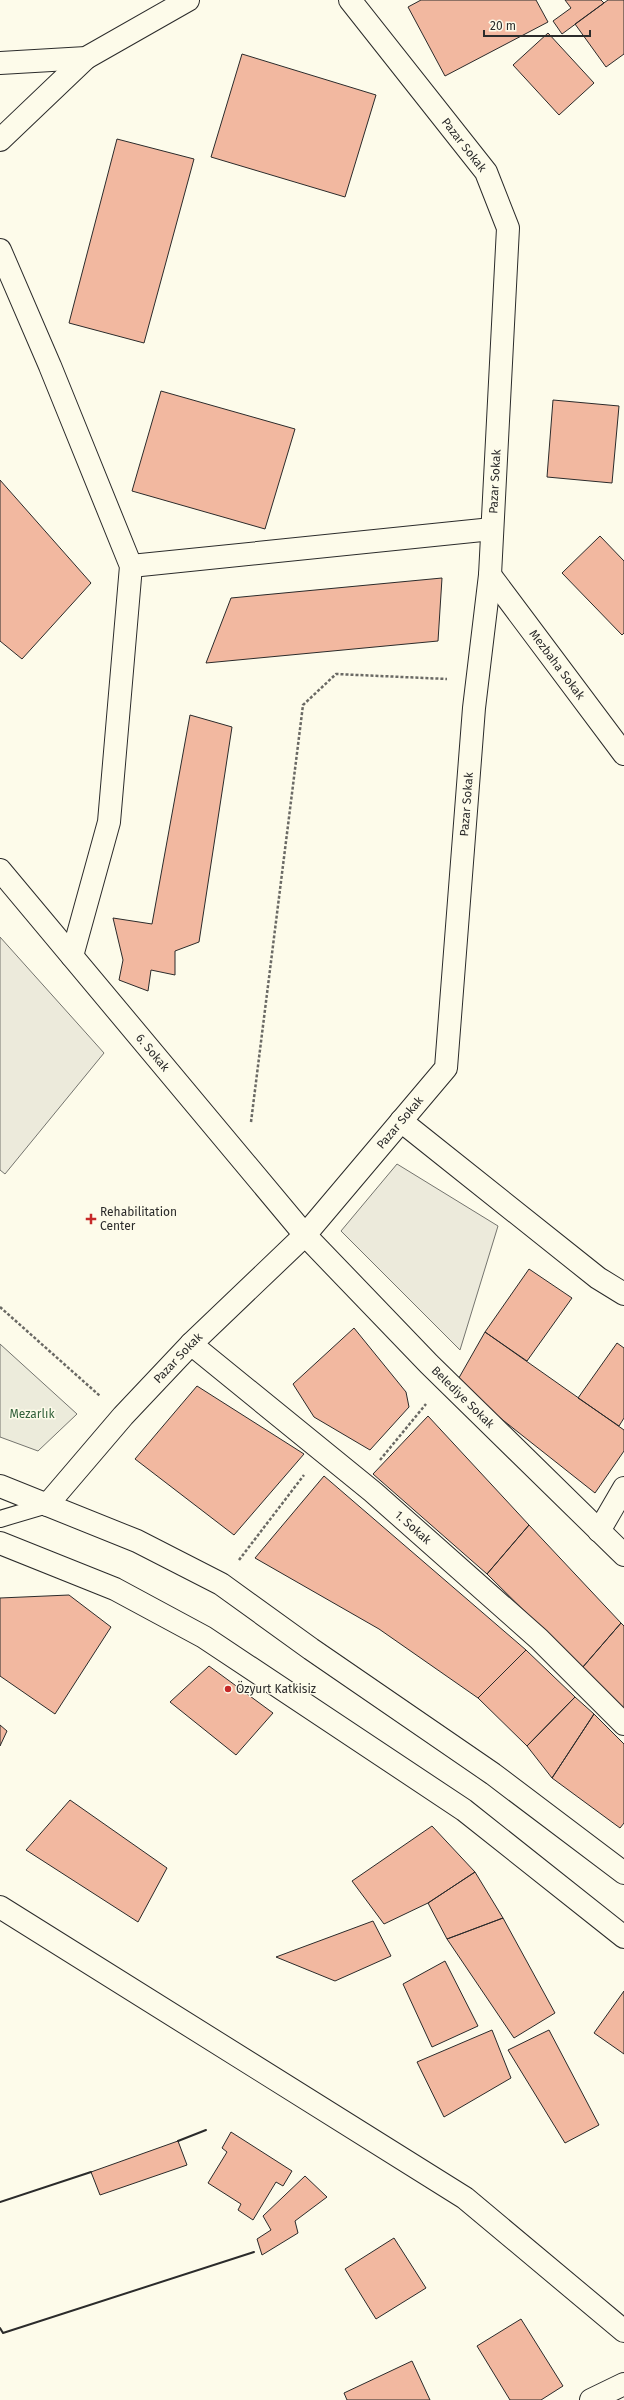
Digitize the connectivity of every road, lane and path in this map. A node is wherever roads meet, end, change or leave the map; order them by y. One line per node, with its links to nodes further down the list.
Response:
1 (188, 0): 3 (street)
2 (350, 0): 7 (street, Pazar Sokak)
3 (86, 58): 4 (street); 5 (street)
4 (0, 63)
5 (0, 140)
6 (0, 250): 8 (street)
7 (492, 529): 8 (street); 9 (street, Pazar Sokak)
8 (131, 566): 13 (street)
9 (490, 575): 10 (street, Pazar Sokak); 11 (street, Mezbaha Sokak)
10 (478, 680): 14 (street, Pazar Sokak); 15 (path)
11 (624, 754)
12 (0, 870): 13 (street, 6. Sokak)
13 (72, 956): 15 (street, 6. Sokak)
14 (401, 1121): 16 (street, Pazar Sokak); 17 (street)
15 (246, 1164): 16 (street, 6. Sokak)
16 (305, 1234): 19 (street, Pazar Sokak); 20 (street, Belediye Sokak)
17 (624, 1294)
18 (0, 1308): 21 (path)
19 (191, 1344): 21 (street, Pazar Sokak); 22 (street, 1. Sokak)
20 (446, 1381): 23 (path); 28 (street, Belediye Sokak)
21 (123, 1416): 26 (street, Pazar Sokak)
22 (323, 1451): 23 (street, 1. Sokak); 31 (path)
23 (361, 1483): 32 (street, 1. Sokak)
24 (0, 1486): 26 (street)
25 (624, 1488): 28 (street)
26 (47, 1505): 27 (lane); 31 (street)
27 (0, 1519)
28 (599, 1531): 30 (street, Belediye Sokak)
29 (0, 1543): 35 (street)
30 (624, 1555)
31 (220, 1584): 33 (street)
32 (624, 1724)
33 (624, 1873)
34 (0, 1907): 36 (street)
35 (624, 1937)
36 (624, 2330)
37 (624, 2384): 38 (street)
38 (591, 2400)

